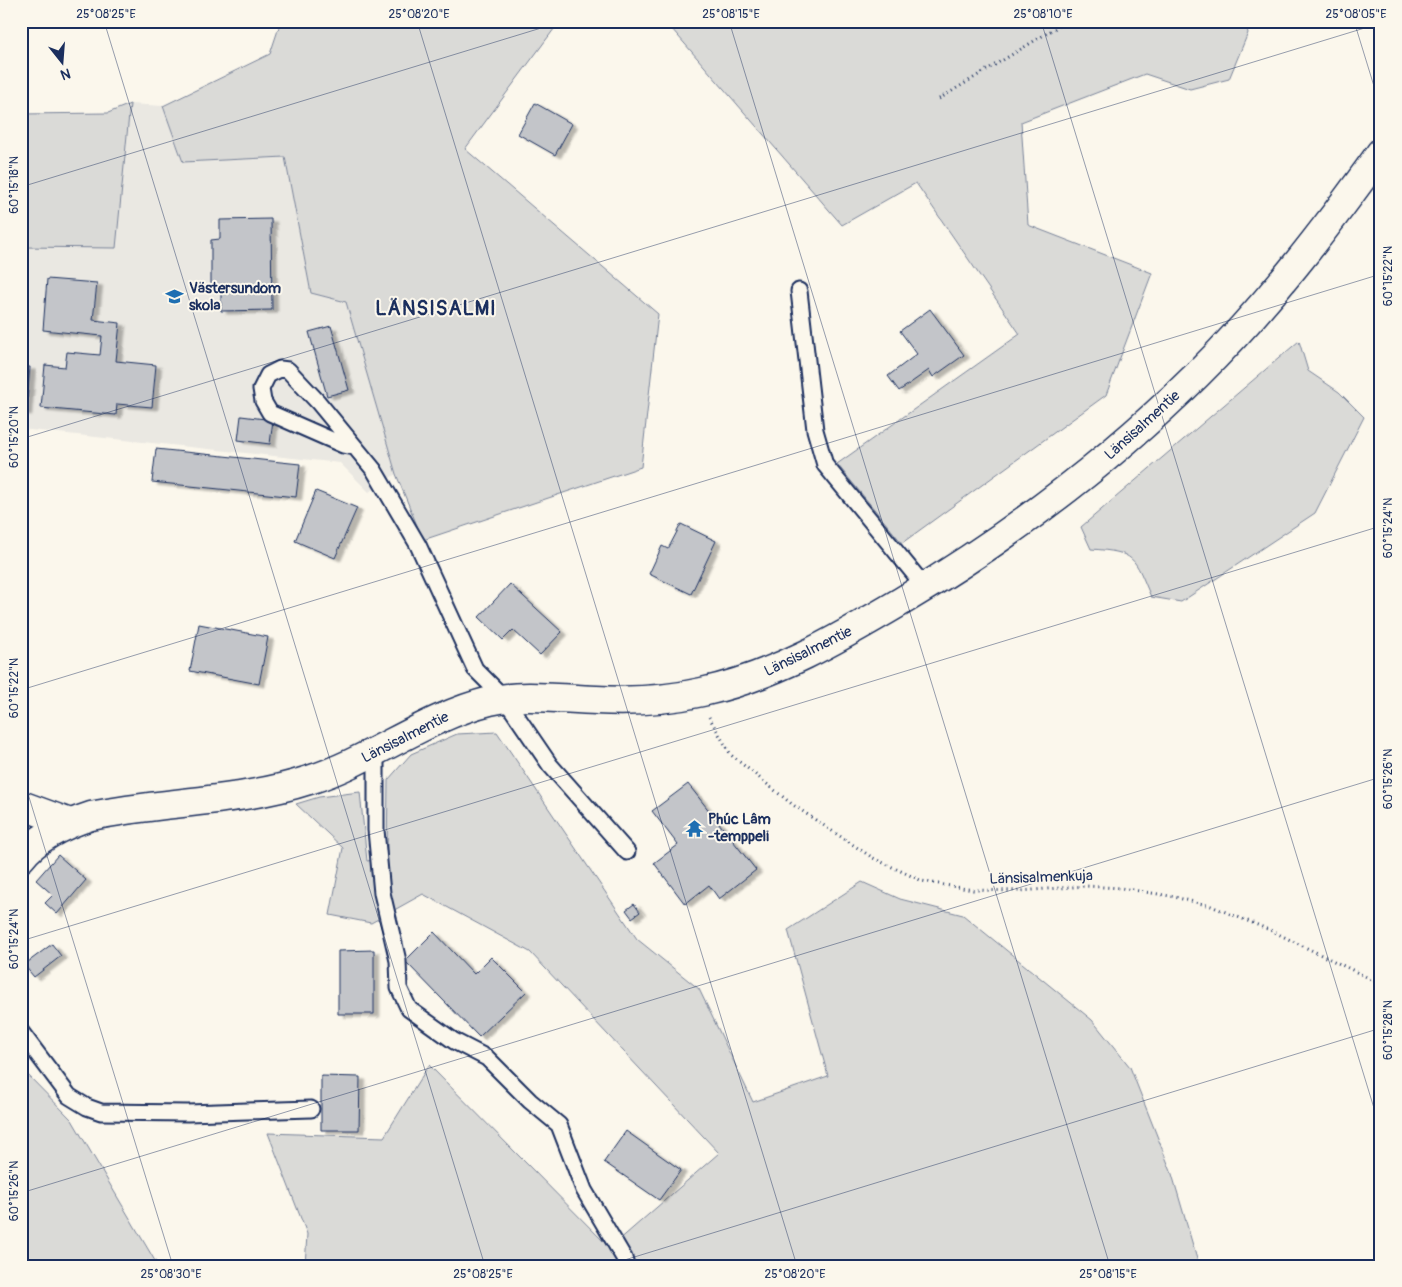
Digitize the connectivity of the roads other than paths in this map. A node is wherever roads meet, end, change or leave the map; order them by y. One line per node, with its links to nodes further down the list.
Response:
1 (1381, 152): 4 (street, Länsisalmentie)
2 (799, 291): 4 (lane)
3 (355, 447): 3 (lane); 5 (lane)
4 (925, 587): 5 (street, Länsisalmentie)
5 (505, 699): 6 (street, Länsisalmentie); 9 (lane)
6 (376, 751): 8 (street, Länsisalmentie); 13 (lane)
7 (21, 805): 8 (street)
8 (70, 822): 10 (street, Länsisalmentie)
9 (627, 852)
10 (21, 858)
11 (21, 1032): 12 (lane)
12 (312, 1109)
13 (626, 1266)

